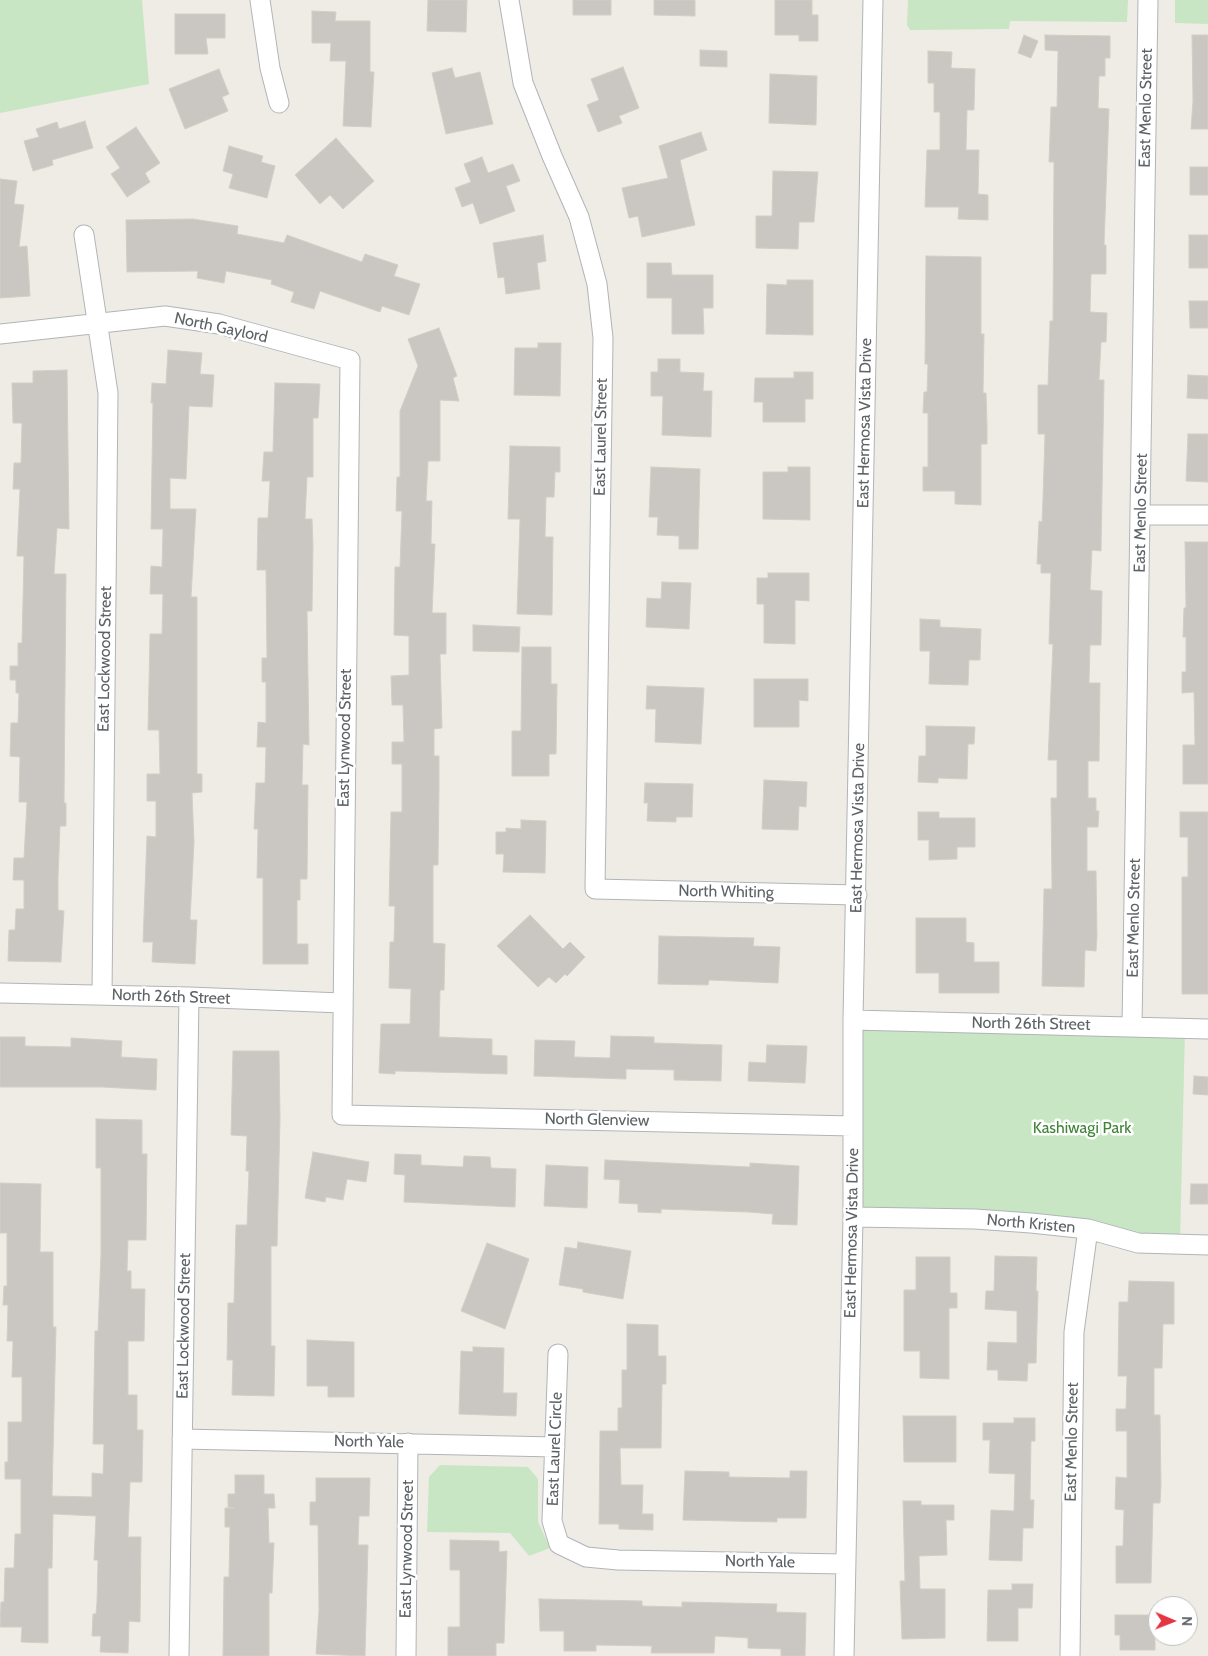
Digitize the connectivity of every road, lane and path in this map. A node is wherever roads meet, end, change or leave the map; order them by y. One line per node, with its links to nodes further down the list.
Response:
1 (260, 0): 5 (street)
2 (509, 0): 12 (street, East Laurel Street)
3 (873, 0): 13 (street, East Hermosa Vista Drive)
4 (1148, 0): 10 (street, East Menlo Street)
5 (279, 103)
6 (84, 235): 7 (street, East Lockwood Street)
7 (99, 324): 8 (street, North Gaylord); 9 (street, North Gaylord); 15 (street, East Lockwood Street)
8 (0, 334)
9 (350, 360): 17 (street, East Lynwood Street)
10 (1141, 515): 11 (street); 19 (street, East Menlo Street)
11 (1208, 515)
12 (595, 889): 13 (street, North Whiting)
13 (857, 895): 18 (street, East Hermosa Vista Drive)
14 (0, 993): 15 (street, North 26th Street)
15 (102, 995): 16 (street, North 26th Street)
16 (189, 996): 17 (street, North 26th Street); 27 (street, East Lockwood Street)
17 (342, 1003): 21 (street, East Lynwood Street)
18 (853, 1020): 19 (street, North 26th Street); 22 (street, East Hermosa Vista Drive)
19 (1132, 1026): 20 (street, North 26th Street)
20 (1208, 1029)
21 (342, 1115): 22 (street, North Glenview)
22 (853, 1126): 23 (street, East Hermosa Vista Drive)
23 (853, 1217): 24 (street, North Kristen); 31 (street, East Hermosa Vista Drive)
24 (1088, 1230): 25 (street, North Kristen); 35 (street, East Menlo Street)
25 (1208, 1244)
26 (558, 1354): 29 (street, East Laurel Circle)
27 (182, 1439): 28 (street, North Yale); 32 (street, East Lockwood Street)
28 (408, 1443): 29 (street, North Yale); 33 (street, East Lynwood Street)
29 (555, 1447): 30 (street, East Laurel Circle)
30 (559, 1544): 31 (street, North Yale)
31 (845, 1564): 34 (street, East Hermosa Vista Drive)
32 (179, 1656)
33 (406, 1656)
34 (844, 1656)
35 (1070, 1656)

